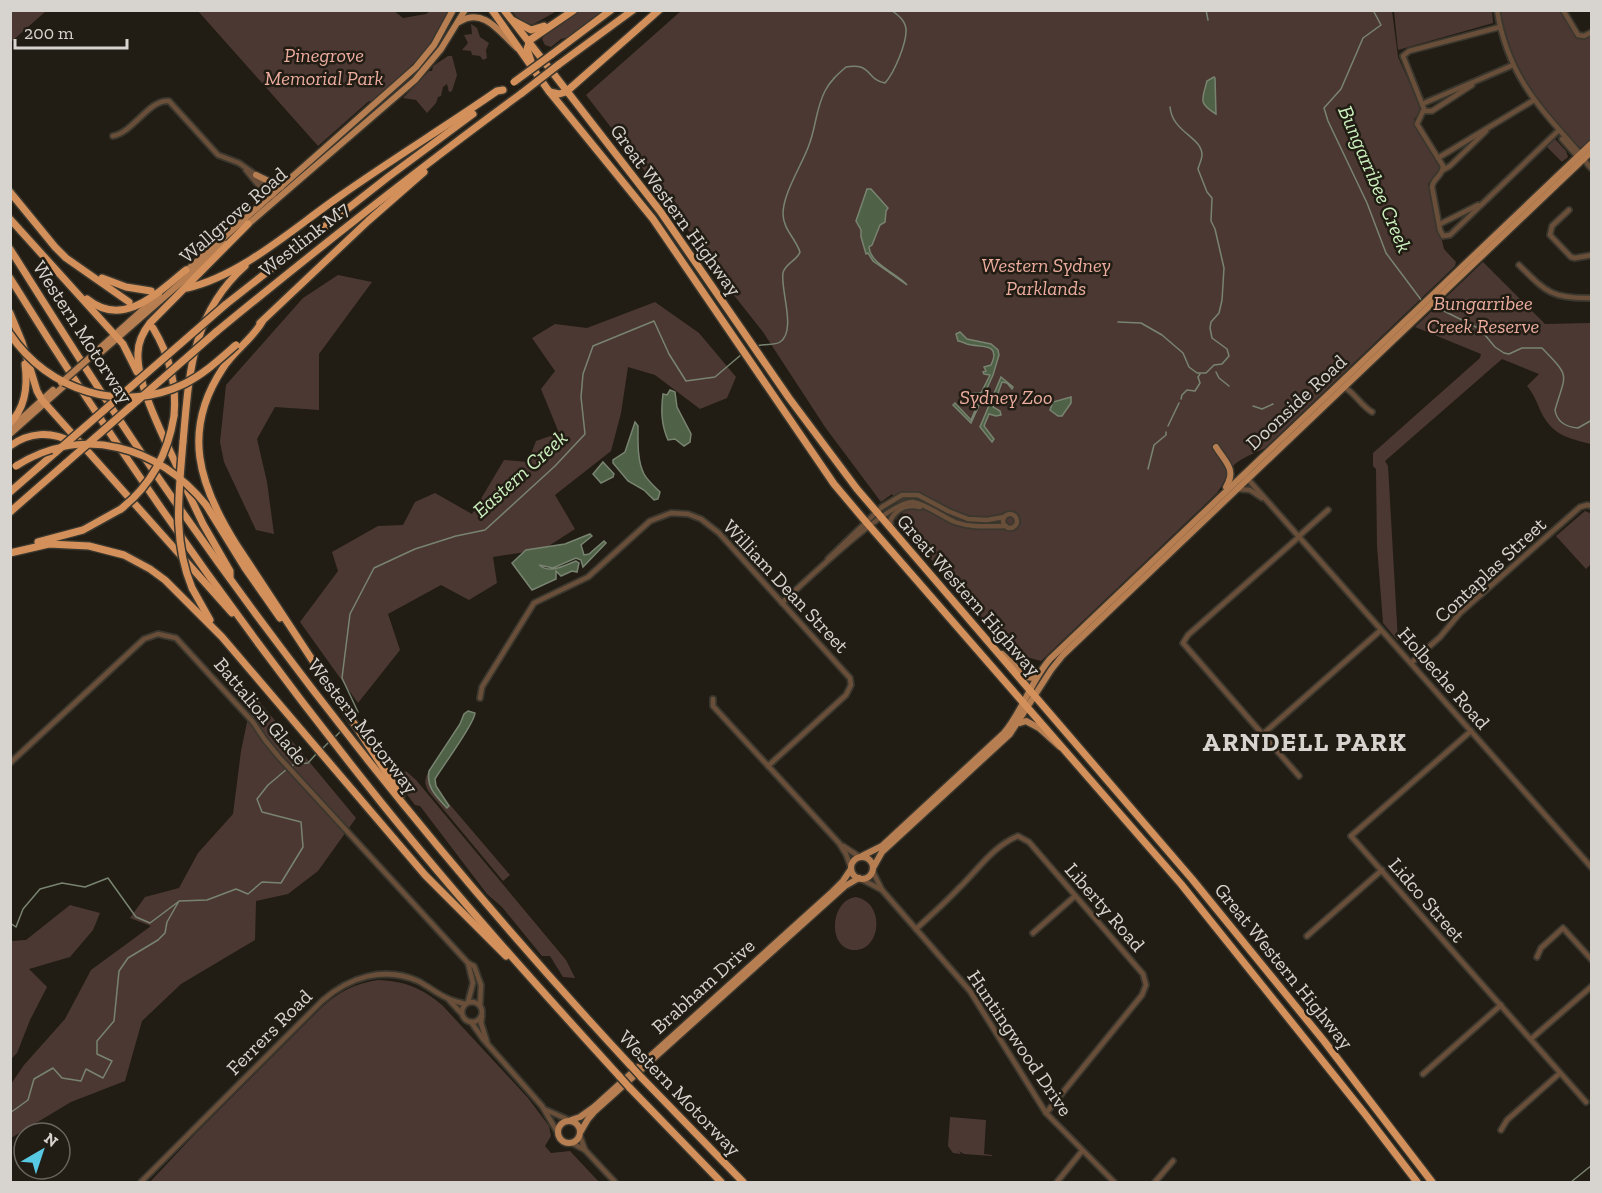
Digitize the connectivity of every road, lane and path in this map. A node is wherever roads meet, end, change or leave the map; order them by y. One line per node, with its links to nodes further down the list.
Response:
1 (465, 10): 12 (main road, Wallgrove Road)
2 (492, 10): 17 (highway, Great Western Highway)
3 (573, 10): 11 (highway)
4 (611, 10): 21 (highway, Westlink M7, bridge)
5 (633, 10): 32 (highway, Westlink M7, bridge)
6 (658, 10): 15 (highway)
7 (1497, 10): 13 (street)
8 (1563, 10): 14 (street)
9 (453, 11): 40 (main road, Wallgrove Road)
10 (506, 13): 11 (highway); 16 (highway, Great Western Highway)
11 (561, 18): 16 (highway)
12 (458, 23): 17 (main road); 42 (main road, Wallgrove Road)
13 (1500, 27): 18 (street); 26 (street)
14 (1592, 32)
15 (625, 40): 23 (highway); 24 (highway)
16 (528, 44): 19 (highway); 23 (highway, Great Western Highway)
17 (519, 51): 19 (highway, Great Western Highway)
18 (1513, 65): 20 (street); 25 (street)
19 (537, 74): 22 (highway, Great Western Highway)
20 (1474, 83): 26 (street); 27 (street)
21 (503, 90): 51 (highway); 81 (highway, Westlink M7, bridge)
22 (548, 90): 23 (highway); 90 (highway, Great Western Highway)
23 (566, 92): 24 (highway, Great Western Highway)
24 (571, 99): 88 (highway, Great Western Highway)
25 (1534, 100): 28 (street); 29 (street)
26 (1422, 104): 27 (street)
27 (1425, 111): 35 (street)
28 (1487, 129): 35 (street); 38 (street)
29 (1558, 131): 34 (street); 43 (street)
30 (113, 136): 36 (street)
31 (1592, 143): 34 (main road, Doonside Road)
32 (451, 145): 61 (highway); 86 (highway, Westlink M7, bridge)
33 (1592, 151): 34 (main road, Doonside Road)
34 (1580, 157): 37 (street); 67 (main road, Doonside Road); 68 (main road, Doonside Road)
35 (1438, 158): 38 (street)
36 (242, 165): 39 (street); 42 (street)
37 (1592, 169)
38 (1443, 170): 46 (street)
39 (256, 175): 40 (main road); 42 (street)
40 (281, 187): 42 (main road, Wallgrove Road)
41 (10, 192): 48 (highway)
42 (273, 199): 47 (main road, Wallgrove Road); 53 (main road, Wallgrove Road)
43 (1480, 204): 46 (street); 46 (street)
44 (1569, 210): 50 (street)
45 (10, 219): 57 (highway)
46 (1440, 224)
47 (248, 225): 64 (main road, Wallgrove Road); 66 (highway)
48 (54, 244): 56 (highway); 59 (highway)
49 (10, 249): 95 (highway, Western Motorway)
50 (1592, 255)
51 (256, 256): 55 (highway); 99 (highway, bridge)
52 (1519, 265): 58 (street)
53 (186, 270): 57 (highway); 64 (main road, Wallgrove Road)
54 (10, 278): 97 (highway, Western Motorway)
55 (188, 288)
56 (151, 291)
57 (82, 297): 64 (highway)
58 (1592, 298)
59 (129, 302)
60 (10, 314): 65 (highway)
61 (262, 322): 63 (highway, bridge); 101 (highway)
62 (153, 328): 94 (highway, bridge)
63 (10, 334)
64 (117, 336): 66 (highway); 70 (main road, Wallgrove Road, bridge)
65 (20, 339): 70 (highway); 72 (highway)
66 (144, 388): 95 (highway)
67 (1348, 389): 68 (main road, Doonside Road); 69 (street)
68 (1336, 391): 69 (street); 79 (main road, Doonside Road)
69 (1354, 396): 71 (street)
70 (44, 401): 73 (main road, Wallgrove Road); 74 (main road, Wallgrove Road); 77 (highway)
71 (1372, 412)
72 (10, 423)
73 (10, 428)
74 (10, 434)
75 (10, 446): 77 (highway)
76 (1216, 447): 82 (main road)
77 (87, 450): 97 (highway)
78 (13, 468): 101 (highway, bridge)
79 (1246, 477): 80 (main road, Doonside Road); 82 (main road, Doonside Road); 84 (street, Holbeche Road)
80 (1238, 489): 84 (street, Holbeche Road); 104 (main road, Doonside Road)
81 (10, 492)
82 (1222, 495): 103 (main road, Doonside Road)
83 (1592, 506): 102 (street, Contaplas Street)
84 (1273, 507): 93 (street, Holbeche Road)
85 (1328, 510): 93 (street)
86 (10, 512)
87 (937, 513): 88 (street); 91 (street); 92 (street)
88 (879, 515): 89 (street); 90 (street); 92 (highway, Great Western Highway)
89 (1004, 517): 91 (street); 91 (street)
90 (868, 525): 96 (street); 107 (highway, Great Western Highway)
91 (1006, 526)
92 (893, 530): 100 (highway, Great Western Highway)
93 (1299, 536): 98 (street, Holbeche Road); 110 (street)
94 (10, 552): 99 (highway)
95 (230, 578): 115 (highway, Western Motorway)
96 (782, 603): 105 (street, William Dean Street); 113 (street, William Dean Street)
97 (240, 618): 129 (highway, Western Motorway)
98 (1381, 630): 102 (street, Holbeche Road); 110 (street)
99 (222, 637): 129 (highway)
100 (987, 640): 103 (main road); 104 (highway, Great Western Highway)
101 (308, 656): 115 (highway)
102 (1411, 663): 109 (street, Holbeche Road)
103 (1041, 672): 104 (main road, Doonside Road)
104 (1033, 694): 107 (main road); 144 (highway, Great Western Highway)
105 (480, 698)
106 (713, 699): 113 (street)
107 (1026, 706): 108 (main road); 111 (highway, Great Western Highway); 117 (main road)
108 (1018, 724): 111 (main road); 120 (main road)
109 (1471, 731): 119 (street, Holbeche Road); 121 (street, Lidco Street)
110 (1263, 734): 114 (street)
111 (1063, 749): 145 (highway, Great Western Highway)
112 (10, 763): 131 (street, Battalion Glade)
113 (768, 766): 116 (street)
114 (1299, 776)
115 (401, 801): 160 (highway, Western Motorway, bridge)
116 (839, 843): 117 (street); 118 (street)
117 (861, 856): 118 (main road); 120 (main road)
118 (851, 868): 122 (main road); 149 (main road, Brabham Drive)
119 (1592, 868)
120 (873, 869): 122 (main road); 123 (street, Huntingwood Drive)
121 (1382, 870): 127 (street); 135 (street, Lidco Street)
122 (860, 878): 123 (street, Huntingwood Drive); 152 (main road, Brabham Drive)
123 (882, 890): 125 (street, Huntingwood Drive)
124 (1075, 896): 125 (street, Liberty Road); 126 (street); 148 (street, Liberty Road)
125 (916, 929): 148 (street, Huntingwood Drive)
126 (1033, 933)
127 (1307, 936)
128 (1537, 957): 130 (street)
129 (513, 958): 159 (highway, Western Motorway, bridge)
130 (1592, 960)
131 (468, 963): 134 (street); 136 (street, Battalion Glade)
132 (1592, 986): 140 (street)
133 (447, 998): 134 (street, Ferrers Road); 137 (street, Ferrers Road); 157 (street, Ferrers Road)
134 (466, 1003): 136 (street); 137 (street)
135 (1501, 1005): 140 (street, Lidco Street); 143 (street)
136 (480, 1006): 138 (street)
137 (461, 1013): 139 (street)
138 (482, 1016): 139 (street); 141 (street)
139 (471, 1022): 141 (street)
140 (1531, 1039): 142 (street, Lidco Street)
141 (490, 1047): 147 (street)
142 (1560, 1073): 146 (street, Lidco Street); 150 (street)
143 (1423, 1074)
144 (1354, 1079): 145 (highway); 165 (highway, Great Western Highway)
145 (1344, 1087): 164 (highway, Great Western Highway)
146 (1586, 1102)
147 (542, 1106): 149 (street); 151 (street)
148 (1046, 1113): 155 (street, Huntingwood Drive)
149 (570, 1120): 151 (main road); 152 (main road)
150 (1501, 1130)
151 (558, 1132): 153 (main road)
152 (581, 1133): 153 (main road); 154 (street)
153 (572, 1143): 154 (street)
154 (585, 1150): 158 (street)
155 (1082, 1151): 161 (street); 162 (street, Huntingwood Drive)
156 (1173, 1161): 163 (street)
157 (141, 1182)
158 (615, 1182)
159 (721, 1182)
160 (742, 1182)
161 (1057, 1182)
162 (1114, 1182)
163 (1155, 1182)
164 (1417, 1182)
165 (1432, 1182)

